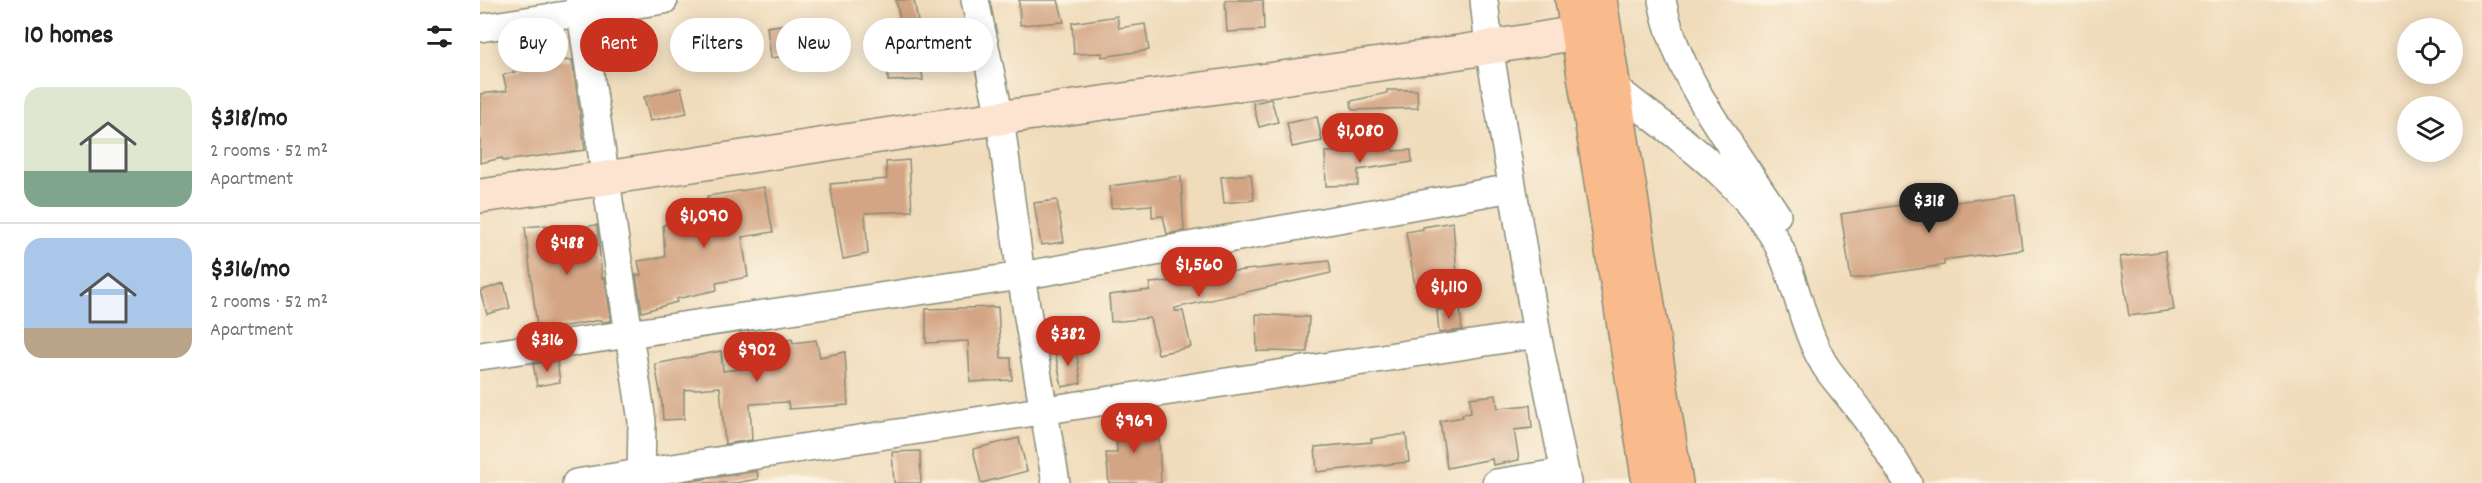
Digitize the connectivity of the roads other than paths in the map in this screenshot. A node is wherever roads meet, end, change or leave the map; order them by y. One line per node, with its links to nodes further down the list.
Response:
1 (664, 0): 6 (street)
2 (975, 0): 11 (street)
3 (1484, 0): 9 (street)
4 (1572, 0): 7 (highway)
5 (1662, 0): 16 (street)
6 (580, 6): 8 (street); 12 (street)
7 (1594, 20): 9 (street); 10 (highway); 26 (highway)
8 (480, 28)
9 (1489, 47): 11 (street); 13 (street)
10 (1614, 87): 16 (street); 27 (highway)
11 (1000, 117): 12 (street); 15 (street)
12 (605, 179): 14 (street); 18 (street)
13 (1512, 188): 15 (street); 17 (street)
14 (480, 196)
15 (1022, 276): 18 (street); 20 (street)
16 (1793, 279): 28 (street)
17 (1537, 334): 20 (street); 22 (street)
18 (628, 335): 19 (street); 21 (street)
19 (480, 356)
20 (1043, 410): 21 (street); 24 (street)
21 (642, 478): 23 (street)
22 (1566, 478): 25 (street)
23 (576, 483)
24 (1056, 483)
25 (1496, 483)
26 (1649, 483)
27 (1676, 483)
28 (1908, 483)

